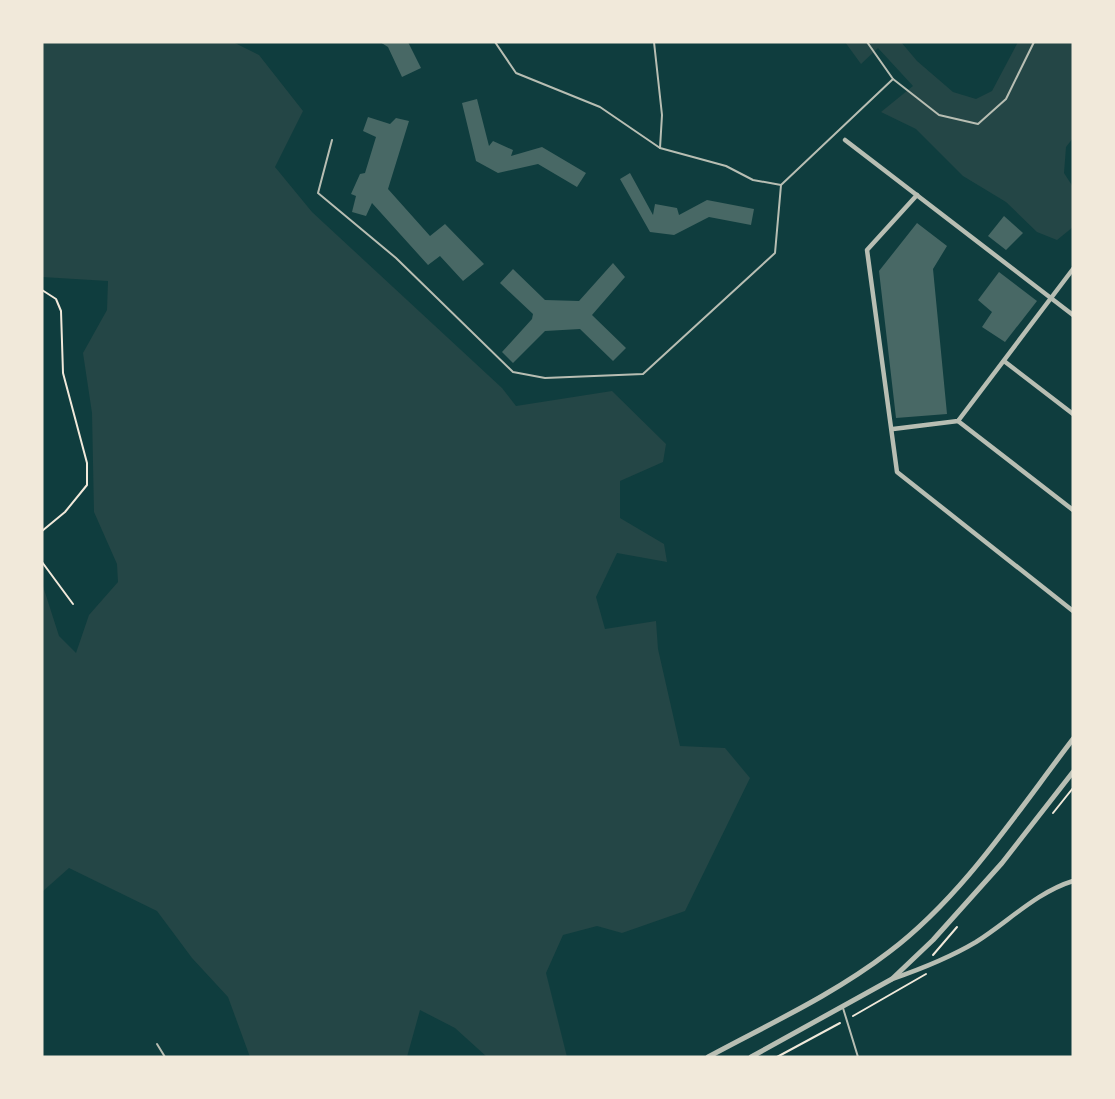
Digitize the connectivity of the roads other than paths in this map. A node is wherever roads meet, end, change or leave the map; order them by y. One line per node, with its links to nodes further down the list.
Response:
1 (495, 42): 8 (lane)
2 (654, 42): 8 (lane)
3 (867, 42): 5 (lane)
4 (1034, 42): 5 (lane)
5 (893, 79): 9 (lane)
6 (332, 140): 9 (lane)
7 (845, 140): 10 (street)
8 (660, 148): 9 (lane)
9 (781, 185)
10 (917, 195): 12 (street); 17 (street)
11 (1073, 268): 12 (street)
12 (1051, 298): 13 (street); 14 (street)
13 (1073, 315)
14 (1004, 360): 15 (street); 16 (street)
15 (1073, 414)
16 (958, 421): 17 (street); 18 (street)
17 (892, 429): 20 (street)
18 (1073, 510)
19 (1073, 601): 20 (street)
20 (1071, 609)
21 (1073, 739): 28 (street)
22 (1073, 772): 24 (street)
23 (1073, 881): 24 (street)
24 (892, 980): 25 (street)
25 (843, 1006): 29 (street); 30 (lane)
26 (157, 1044): 27 (lane)
27 (165, 1057)
28 (708, 1057)
29 (751, 1057)
30 (858, 1057)

